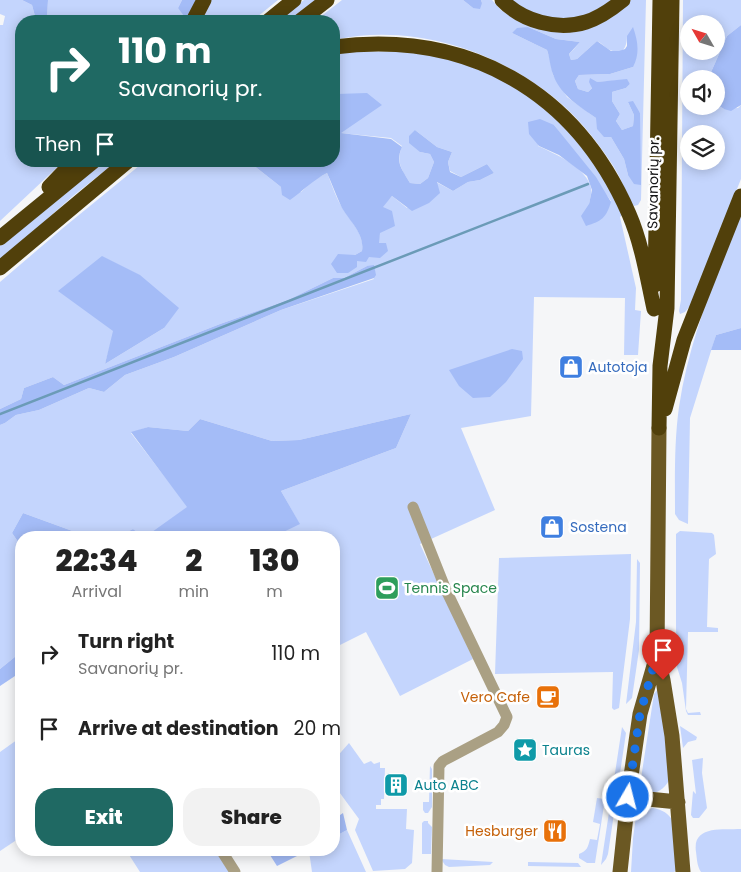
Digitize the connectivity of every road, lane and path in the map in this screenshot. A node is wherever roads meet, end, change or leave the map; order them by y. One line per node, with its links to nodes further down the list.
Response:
1 (204, 0): 8 (highway)
2 (294, 0): 9 (highway)
3 (326, 0): 10 (highway)
4 (502, 0): 5 (highway)
5 (622, 0)
6 (660, 0): 18 (highway, Savanorių pr.)
7 (672, 0): 19 (highway, Savanorių pr.)
8 (196, 15)
9 (275, 15)
10 (307, 15)
11 (340, 46): 18 (highway)
12 (68, 167): 16 (highway)
13 (87, 167): 16 (highway)
14 (121, 167): 17 (highway)
15 (741, 196): 20 (highway)
16 (0, 238)
17 (0, 268)
18 (654, 309): 19 (highway, Savanorių pr.)
19 (660, 366): 20 (highway, Savanorių pr.)
20 (659, 428): 22 (main road, Savanorių pr.)
21 (413, 507): 28 (street)
22 (657, 655): 23 (main road, Savanorių pr.); 24 (main road, Savanorių pr.)
23 (677, 785): 25 (main road, Savanorių pr.); 31 (main road)
24 (628, 797): 25 (main road); 29 (main road, Savanorių pr.)
25 (678, 802): 30 (main road, Savanorių pr.)
26 (225, 856): 27 (street)
27 (235, 872)
28 (437, 872)
29 (620, 872)
30 (683, 872)
31 (695, 872)

